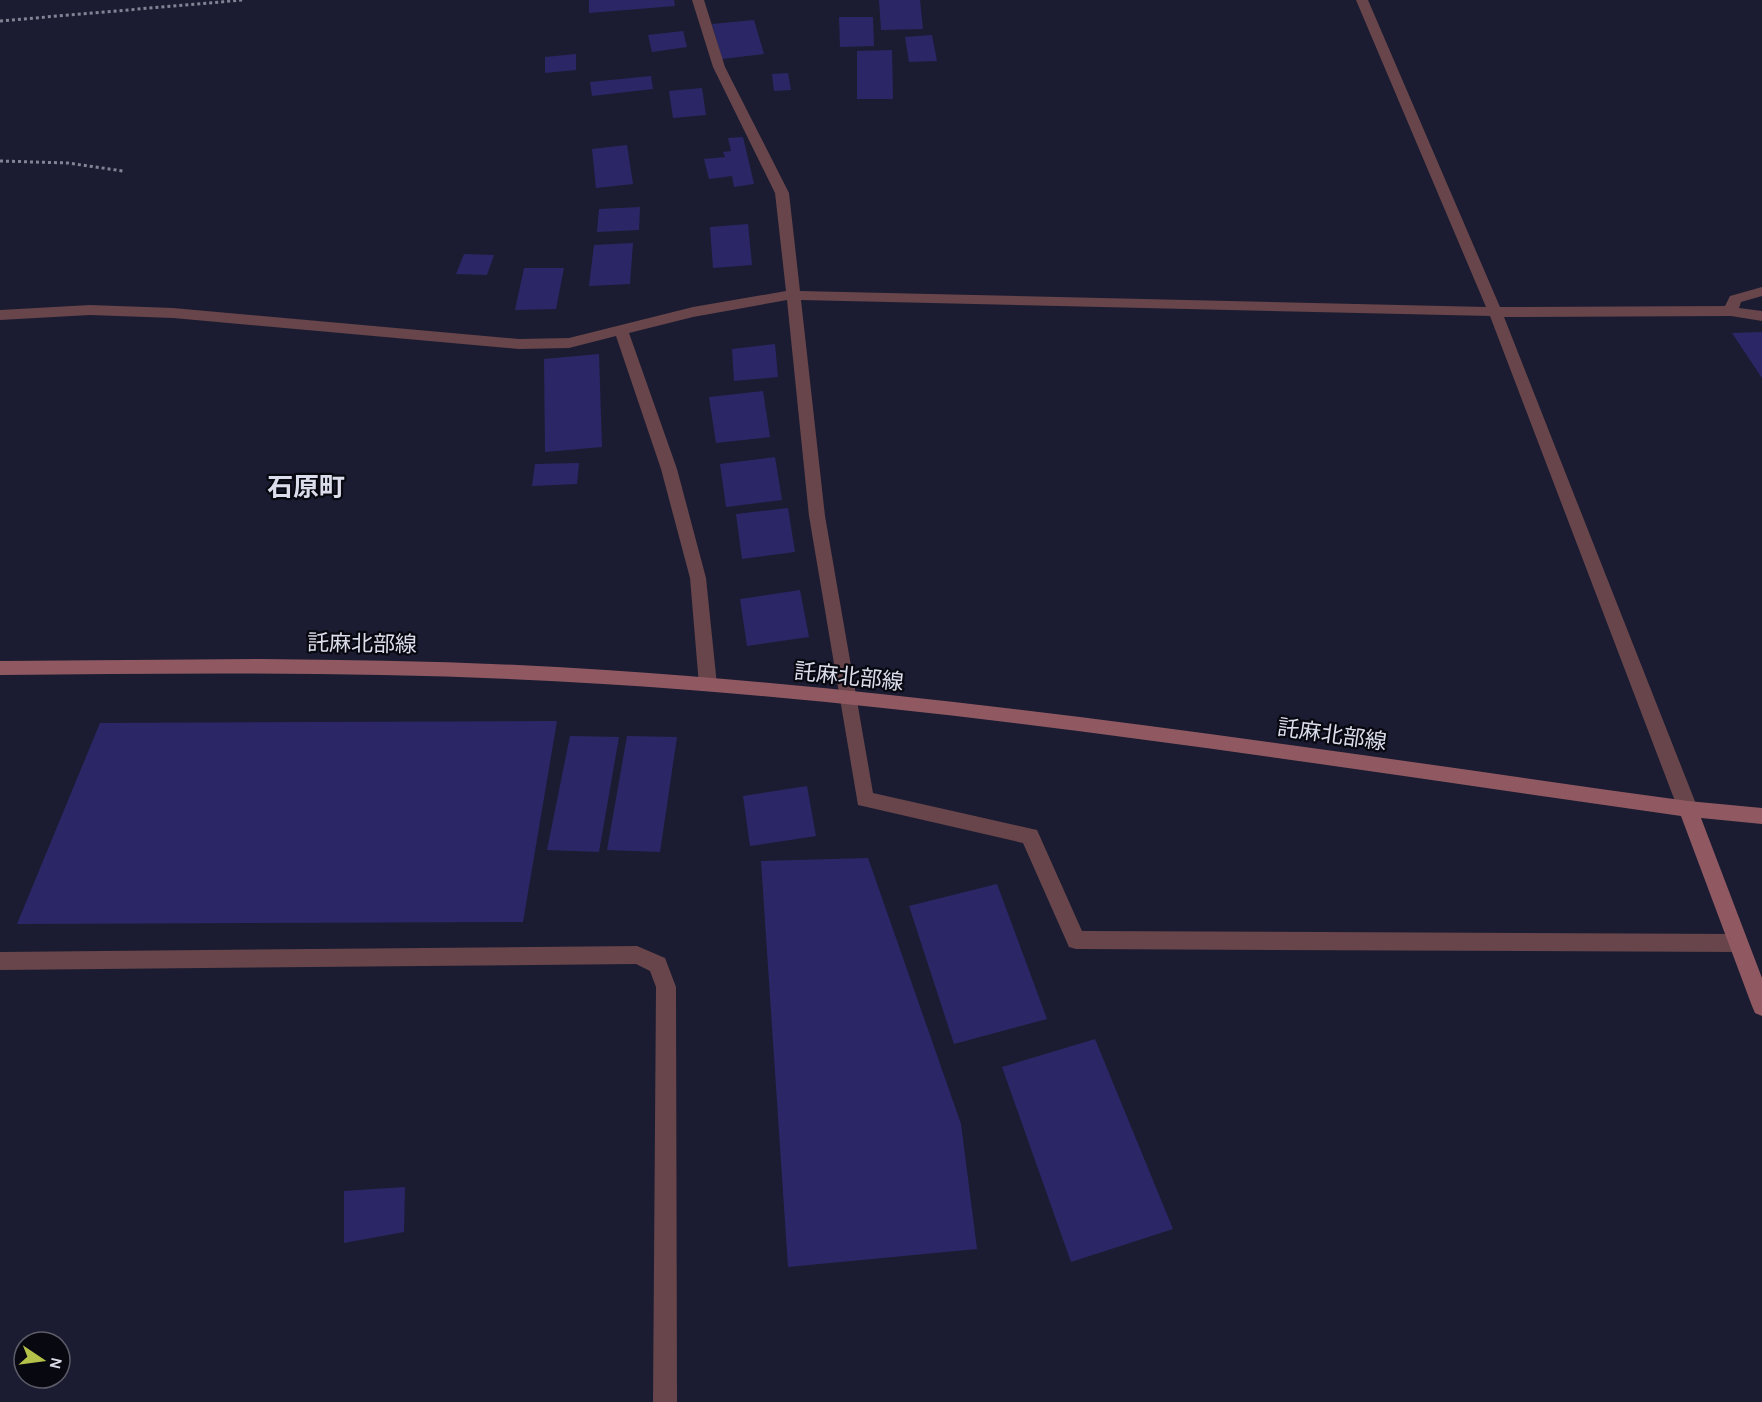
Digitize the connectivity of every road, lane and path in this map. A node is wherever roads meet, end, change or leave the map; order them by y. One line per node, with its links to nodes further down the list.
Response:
1 (243, 0): 4 (path)
2 (698, 0): 8 (street)
3 (1362, 0): 10 (street)
4 (0, 21)
5 (0, 161): 6 (path)
6 (123, 171)
7 (1762, 291): 9 (street)
8 (791, 294): 10 (street); 13 (street); 16 (street)
9 (1731, 311): 10 (street); 12 (street)
10 (1495, 312): 17 (street)
11 (0, 315): 13 (street)
12 (1762, 316)
13 (621, 331): 15 (street)
14 (0, 668): 15 (main road, 託麻北部線)
15 (708, 686): 16 (main road, 託麻北部線)
16 (848, 700): 17 (main road, 託麻北部線); 19 (street)
17 (1688, 809): 18 (main road, 託麻北部線); 19 (main road)
18 (1762, 816)
19 (1737, 943): 21 (main road)
20 (0, 961): 22 (street)
21 (1762, 1006)
22 (665, 1402)

